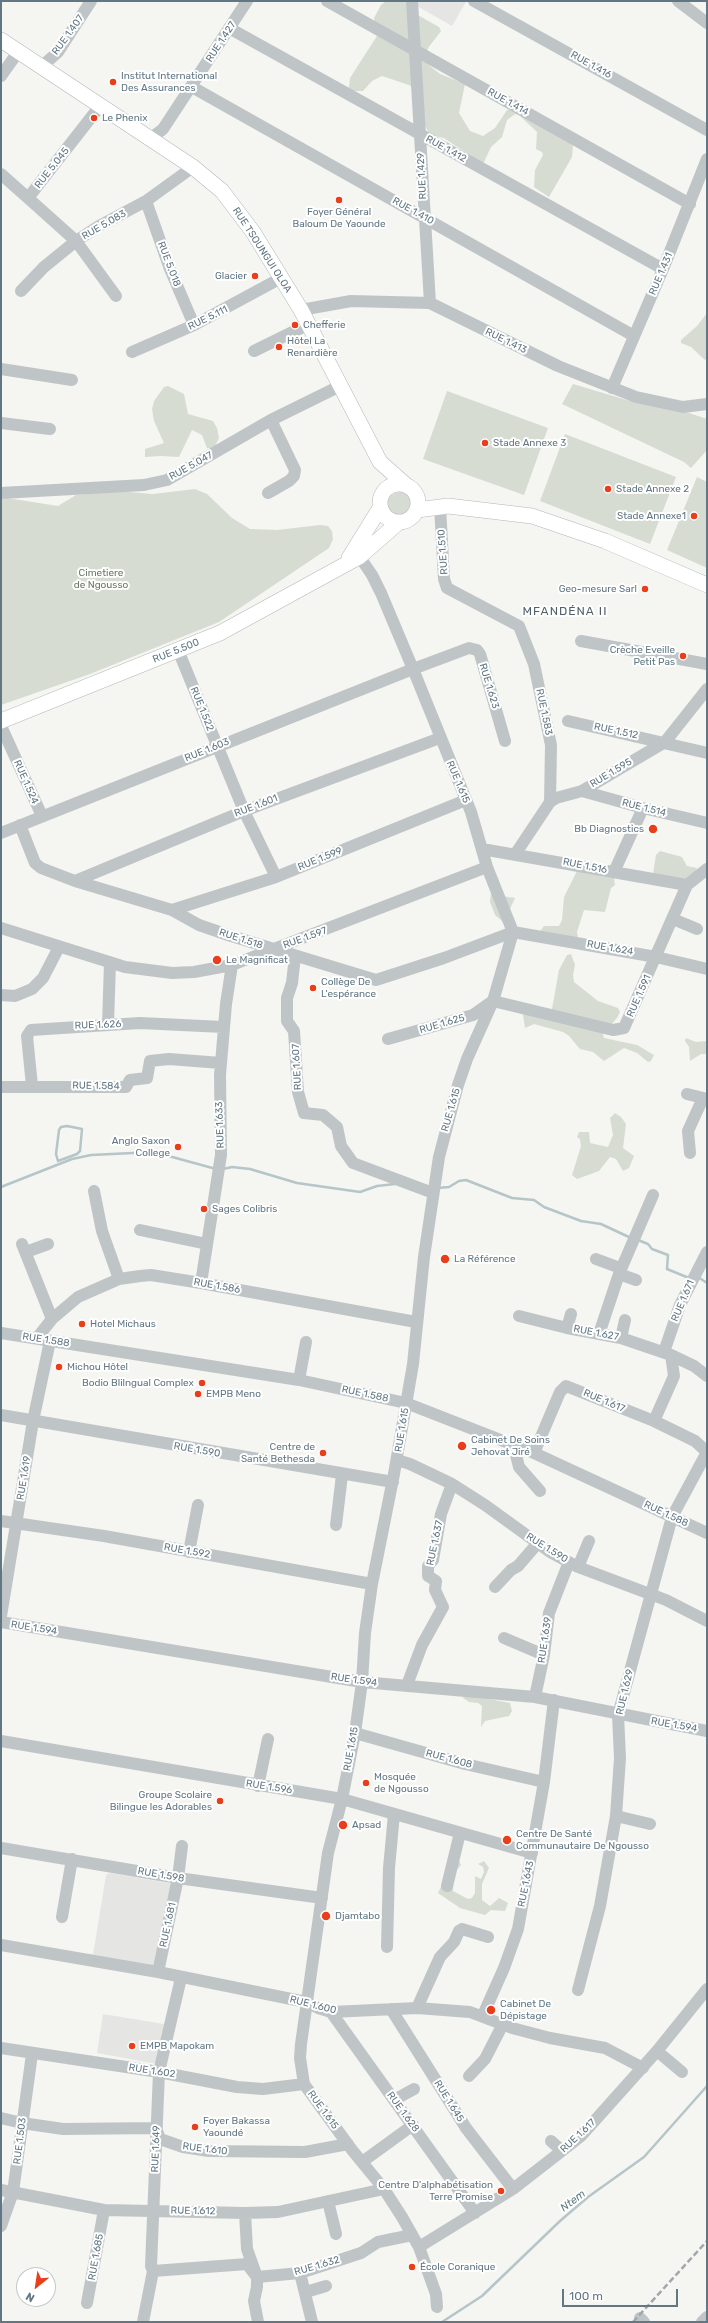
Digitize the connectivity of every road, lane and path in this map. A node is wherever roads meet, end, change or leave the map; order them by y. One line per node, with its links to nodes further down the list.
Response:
1 (91, 1): 12 (street, RUE 1.407)
2 (248, 1): 8 (street, RUE 1.427)
3 (327, 1): 10 (street, RUE 1.414)
4 (412, 1): 10 (street, RUE 1.429)
5 (474, 1): 16 (street, RUE 1.416)
6 (678, 1): 7 (street)
7 (707, 23)
8 (229, 28): 14 (street, RUE 1.427); 17 (street, RUE 1.412)
9 (1, 40): 11 (main road, RUE TSOUNGUI OLOA)
10 (415, 50): 17 (street, RUE 1.429); 24 (street, RUE 1.414)
11 (18, 52): 12 (main road, RUE TSOUNGUI OLOA); 13 (street)
12 (41, 67): 15 (main road, RUE TSOUNGUI OLOA)
13 (1, 76)
14 (192, 86): 18 (street, RUE 1.427); 25 (street, RUE 1.410)
15 (100, 106): 18 (main road, RUE TSOUNGUI OLOA); 22 (street, RUE 5.045)
16 (707, 130)
17 (420, 134): 25 (street, RUE 1.429); 27 (street, RUE 1.412)
18 (150, 139): 20 (main road, RUE TSOUNGUI OLOA)
19 (707, 159): 24 (street, RUE 1.431)
20 (193, 167): 23 (street, RUE 5.083); 28 (main road, RUE TSOUNGUI OLOA)
21 (1, 174): 22 (street)
22 (28, 198): 26 (street, RUE 5.045)
23 (146, 201): 26 (street, RUE 5.083); 34 (street, RUE 5.018)
24 (690, 204): 27 (street, RUE 1.431)
25 (425, 218): 31 (street, RUE 1.429); 35 (street, RUE 1.410)
26 (76, 241): 29 (street, RUE 5.083); 30 (street, RUE 5.045)
27 (663, 269): 35 (street, RUE 1.431)
28 (281, 278): 32 (main road, RUE TSOUNGUI OLOA); 34 (street, RUE 5.111)
29 (21, 291)
30 (116, 296)
31 (430, 303): 32 (street, RUE 1.413); 41 (street, RUE 1.413)
32 (301, 310): 33 (main road, RUE TSOUNGUI OLOA)
33 (309, 324): 36 (street); 40 (main road, RUE TSOUNGUI OLOA)
34 (194, 325): 37 (street, RUE 5.111)
35 (634, 336): 41 (street, RUE 1.431)
36 (254, 351)
37 (132, 352)
38 (1, 368): 39 (street)
39 (72, 380)
40 (340, 386): 43 (street, RUE 5.047); 46 (main road, RUE TSOUNGUI OLOA)
41 (612, 388): 42 (street, RUE 1.413)
42 (707, 404)
43 (271, 420): 49 (street, RUE 5.047); 50 (street)
44 (1, 423): 45 (street)
45 (50, 429)
46 (380, 462): 47 (main road); 48 (main road)
47 (410, 489): 48 (main road); 51 (main road); 53 (main road)
48 (384, 492): 52 (main road)
49 (1, 493)
50 (268, 493)
51 (444, 506): 53 (main road); 56 (main road); 57 (street, RUE 1.510)
52 (380, 508): 54 (main road); 55 (main road)
53 (417, 510): 54 (main road)
54 (398, 523): 55 (main road)
55 (357, 553): 59 (main road, RUE 5.500); 61 (street, RUE 1.615)
56 (707, 585)
57 (519, 626): 73 (street, RUE 1.583)
58 (581, 641): 60 (street)
59 (178, 650): 63 (main road, RUE 5.500); 69 (street, RUE 1.522)
60 (707, 664)
61 (413, 668): 66 (street, RUE 1.615); 67 (street, RUE 1.623); 69 (street, RUE 1.603)
62 (707, 689): 68 (street, RUE 1.595)
63 (1, 721)
64 (568, 721): 68 (street, RUE 1.512)
65 (1, 726): 76 (street, RUE 1.524)
66 (440, 738): 72 (street, RUE 1.615); 75 (street, RUE 1.601)
67 (505, 741)
68 (665, 742): 70 (street, RUE 1.512); 71 (street, RUE 1.595)
69 (217, 746): 75 (street, RUE 1.522); 76 (street, RUE 1.603)
70 (707, 753)
71 (582, 791): 73 (street, RUE 1.595); 74 (street, RUE 1.514)
72 (466, 800): 80 (street, RUE 1.615); 85 (street, RUE 1.599)
73 (550, 802): 81 (street)
74 (643, 808): 77 (street, RUE 1.514); 84 (street)
75 (244, 811): 85 (street, RUE 1.522); 86 (street, RUE 1.601)
76 (42, 816): 78 (street, RUE 1.603)
77 (707, 823)
78 (20, 825): 79 (street, RUE 1.603); 86 (street, RUE 1.518)
79 (1, 833)
80 (482, 848): 81 (street, RUE 1.516); 82 (street, RUE 1.615)
81 (516, 853): 84 (street, RUE 1.516)
82 (487, 867): 92 (street, RUE 1.615); 94 (street, RUE 1.597)
83 (707, 869): 87 (street, RUE 1.591)
84 (614, 872): 87 (street, RUE 1.516)
85 (276, 876): 88 (street, RUE 1.599)
86 (75, 881): 88 (street, RUE 1.518)
87 (687, 885): 89 (street, RUE 1.591)
88 (172, 910): 94 (street, RUE 1.518)
89 (673, 919): 91 (street); 96 (street, RUE 1.591)
90 (1, 928): 93 (street, RUE 1.597)
91 (697, 928)
92 (513, 932): 95 (street, RUE 1.518); 96 (street, RUE 1.624); 101 (street, RUE 1.615)
93 (59, 948): 97 (street, RUE 1.597); 100 (street)
94 (272, 950): 95 (street, RUE 1.518); 98 (street, RUE 1.597)
95 (295, 956): 112 (street, RUE 1.607)
96 (656, 957): 99 (street, RUE 1.624); 101 (street, RUE 1.591)
97 (110, 962): 98 (street, RUE 1.597); 102 (street)
98 (232, 965): 103 (street, RUE 1.633)
99 (707, 968)
100 (1, 995)
101 (493, 1001): 104 (street, RUE 1.625); 112 (street, RUE 1.615)
102 (108, 1025): 103 (street, RUE 1.626); 107 (street, RUE 1.626)
103 (223, 1027): 105 (street, RUE 1.633)
104 (388, 1039)
105 (222, 1063): 107 (street, RUE 1.584); 116 (street, RUE 1.633)
106 (1, 1086): 107 (street, RUE 1.584)
107 (32, 1086)
108 (687, 1094): 109 (street)
109 (705, 1098): 110 (street)
110 (690, 1153)
111 (94, 1191): 120 (street)
112 (433, 1193): 127 (street, RUE 1.615)
113 (653, 1195): 119 (street)
114 (140, 1230): 116 (street)
115 (48, 1244): 125 (street)
116 (207, 1244): 122 (street, RUE 1.633)
117 (707, 1252): 135 (street, RUE 1.671)
118 (596, 1259): 119 (street)
119 (620, 1271): 121 (street); 130 (street)
120 (120, 1279): 122 (street, RUE 1.586); 125 (street, RUE 1.586)
121 (636, 1280)
122 (201, 1283): 127 (street, RUE 1.586)
123 (572, 1314): 128 (street)
124 (519, 1316): 128 (street, RUE 1.627)
125 (52, 1318): 131 (street, RUE 1.586)
126 (625, 1320): 132 (street)
127 (416, 1322): 138 (street, RUE 1.615)
128 (567, 1328): 130 (street, RUE 1.627)
129 (1, 1333): 131 (street, RUE 1.588)
130 (599, 1334): 132 (street, RUE 1.627)
131 (37, 1338): 133 (street, RUE 1.588)
132 (621, 1338): 135 (street, RUE 1.627)
133 (50, 1341): 137 (street, RUE 1.588); 140 (street, RUE 1.619)
134 (306, 1342): 137 (street)
135 (668, 1353): 136 (street, RUE 1.627); 141 (street)
136 (707, 1376)
137 (299, 1380): 138 (street, RUE 1.588)
138 (406, 1403): 142 (street, RUE 1.588); 145 (street, RUE 1.615)
139 (1, 1416): 140 (street, RUE 1.590)
140 (33, 1421): 146 (street, RUE 1.590); 153 (street, RUE 1.619)
141 (654, 1421): 143 (street, RUE 1.617); 144 (street, RUE 1.617)
142 (518, 1446): 143 (street, RUE 1.588); 149 (street)
143 (534, 1452): 151 (street, RUE 1.588)
144 (707, 1452): 151 (street, RUE 1.629)
145 (397, 1460): 147 (street, RUE 1.615); 148 (street, RUE 1.590)
146 (342, 1475): 147 (street, RUE 1.590); 154 (street)
147 (393, 1482): 160 (street, RUE 1.615)
148 (452, 1484): 157 (street, RUE 1.590); 169 (street, RUE 1.637)
149 (540, 1491)
150 (198, 1505): 158 (street)
151 (672, 1516): 155 (street, RUE 1.588); 162 (street, RUE 1.629)
152 (1, 1521): 153 (street, RUE 1.592)
153 (17, 1524): 158 (street, RUE 1.592); 163 (street, RUE 1.619)
154 (336, 1525)
155 (707, 1533)
156 (589, 1541): 159 (street, RUE 1.639)
157 (537, 1544): 159 (street, RUE 1.590); 161 (street)
158 (189, 1552): 160 (street, RUE 1.592)
159 (573, 1565): 162 (street, RUE 1.590); 167 (street, RUE 1.639)
160 (372, 1584): 168 (street, RUE 1.615)
161 (495, 1587)
162 (652, 1594): 164 (street, RUE 1.590); 172 (street, RUE 1.629)
163 (1, 1616)
164 (707, 1621)
165 (1, 1622): 168 (street, RUE 1.594)
166 (504, 1638): 167 (street)
167 (544, 1655): 170 (street, RUE 1.639)
168 (362, 1682): 169 (street, RUE 1.594); 174 (street, RUE 1.615)
169 (407, 1686): 170 (street, RUE 1.594)
170 (535, 1697): 171 (street, RUE 1.594)
171 (554, 1700): 172 (street, RUE 1.594); 177 (street, RUE 1.643)
172 (618, 1715): 173 (street, RUE 1.594); 181 (street, RUE 1.629)
173 (707, 1731)
174 (355, 1733): 177 (street, RUE 1.608); 179 (street, RUE 1.615)
175 (268, 1739): 178 (street)
176 (1, 1741): 178 (street, RUE 1.596)
177 (544, 1782): 186 (street, RUE 1.643)
178 (258, 1786): 179 (street, RUE 1.596)
179 (342, 1799): 180 (street, RUE 1.596); 190 (street, RUE 1.615)
180 (394, 1814): 183 (street, RUE 1.596); 194 (street)
181 (616, 1816): 182 (street); 198 (street, RUE 1.629)
182 (650, 1824)
183 (460, 1834): 186 (street, RUE 1.596); 189 (street)
184 (182, 1846): 188 (street, RUE 1.681)
185 (1, 1848): 187 (street, RUE 1.598)
186 (532, 1853): 203 (street, RUE 1.643)
187 (72, 1859): 188 (street, RUE 1.598); 191 (street)
188 (178, 1878): 190 (street, RUE 1.598); 195 (street, RUE 1.681)
189 (448, 1886)
190 (322, 1898): 199 (street, RUE 1.615)
191 (62, 1917)
192 (488, 1937): 200 (street)
193 (1, 1945): 195 (street, RUE 1.600)
194 (387, 1947)
195 (158, 1972): 196 (street, RUE 1.600)
196 (181, 1978): 199 (street, RUE 1.600); 209 (street, RUE 1.649)
197 (707, 1989): 206 (street, RUE 1.617)
198 (578, 1990)
199 (306, 2002): 202 (street, RUE 1.600); 212 (street, RUE 1.615)
200 (417, 2008): 201 (street, RUE 1.600); 203 (street, RUE 1.600)
201 (391, 2009): 202 (street, RUE 1.600); 224 (street, RUE 1.645)
202 (331, 2012): 214 (street, RUE 1.628)
203 (483, 2015): 204 (street, RUE 1.600)
204 (503, 2024): 208 (street, RUE 1.600); 211 (street)
205 (1, 2048): 207 (street, RUE 1.602)
206 (657, 2051): 208 (street, RUE 1.617); 210 (street)
207 (32, 2054): 209 (street, RUE 1.602); 216 (street, RUE 1.503)
208 (643, 2068): 221 (street, RUE 1.617)
209 (159, 2072): 212 (street, RUE 1.602); 218 (street, RUE 1.649)
210 (682, 2072)
211 (469, 2076)
212 (304, 2084): 220 (street, RUE 1.615)
213 (414, 2089): 214 (street)
214 (394, 2100): 217 (street, RUE 1.628)
215 (1, 2118): 216 (street)
216 (22, 2123): 218 (street); 226 (street, RUE 1.503)
217 (413, 2125): 222 (street); 231 (street, RUE 1.628)
218 (156, 2128): 220 (street, RUE 1.610); 229 (street, RUE 1.649)
219 (551, 2141): 221 (street)
220 (348, 2144): 222 (street, RUE 1.615)
221 (562, 2152): 224 (street, RUE 1.617)
222 (362, 2162): 223 (street, RUE 1.615)
223 (384, 2188): 227 (street, RUE 1.612); 234 (street, RUE 1.615)
224 (513, 2189): 231 (street, RUE 1.617)
225 (1, 2190): 226 (street, RUE 1.612)
226 (13, 2192): 228 (street, RUE 1.612); 232 (street, RUE 1.503)
227 (328, 2201): 230 (street, RUE 1.612); 233 (street)
228 (104, 2210): 229 (street, RUE 1.612); 241 (street, RUE 1.685)
229 (154, 2211): 230 (street, RUE 1.612); 236 (street, RUE 1.649)
230 (245, 2213): 238 (street)
231 (475, 2213): 235 (street, RUE 1.617)
232 (1, 2226)
233 (336, 2234)
234 (412, 2235): 235 (street, RUE 1.615); 237 (street, RUE 1.632)
235 (419, 2247): 242 (street, RUE 1.615)
236 (153, 2270): 238 (street); 245 (street, RUE 1.649)
237 (300, 2273): 238 (street, RUE 1.632); 240 (street)
238 (256, 2277): 244 (street)
239 (326, 2286): 240 (street)
240 (306, 2292): 246 (street)
241 (87, 2303)
242 (437, 2307)
243 (707, 2317): 247 (street)
244 (256, 2321)
245 (143, 2322)
246 (312, 2322)
247 (702, 2322)

